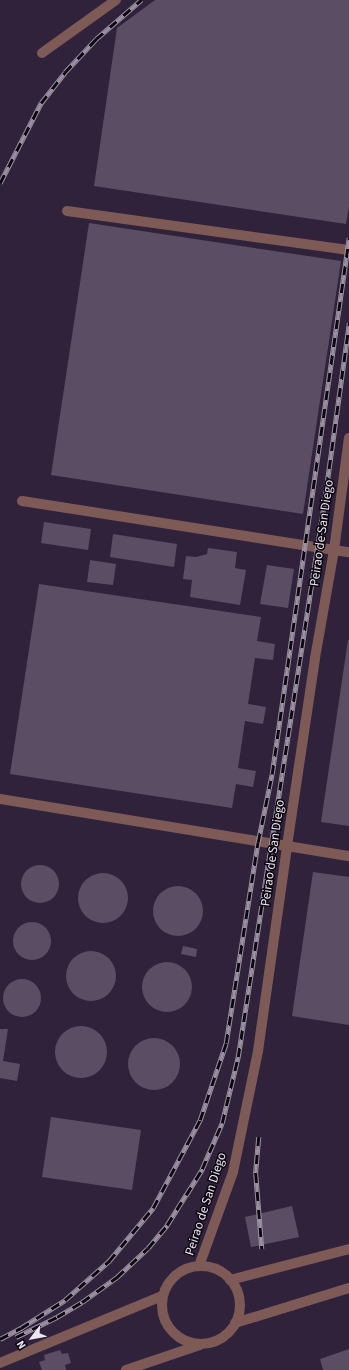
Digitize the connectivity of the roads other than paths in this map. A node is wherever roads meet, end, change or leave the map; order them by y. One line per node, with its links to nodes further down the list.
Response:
1 (116, 0): 2 (lane)
2 (42, 53)
3 (67, 211): 4 (lane)
4 (349, 250)
5 (349, 438): 7 (lane, Peirao de San Diego)
6 (22, 501): 7 (lane)
7 (334, 550): 8 (lane); 10 (lane, Peirao de San Diego)
8 (349, 552)
9 (0, 799): 10 (lane)
10 (287, 846): 11 (lane); 13 (lane, Peirao de San Diego)
11 (349, 856)
12 (349, 1249): 14 (lane)
13 (199, 1266): 14 (lane); 16 (lane)
14 (230, 1280): 17 (lane)
15 (349, 1288): 17 (lane)
16 (162, 1296): 18 (lane); 19 (lane)
17 (235, 1323): 18 (lane)
18 (203, 1344): 20 (lane)
19 (0, 1363)
20 (126, 1370)

